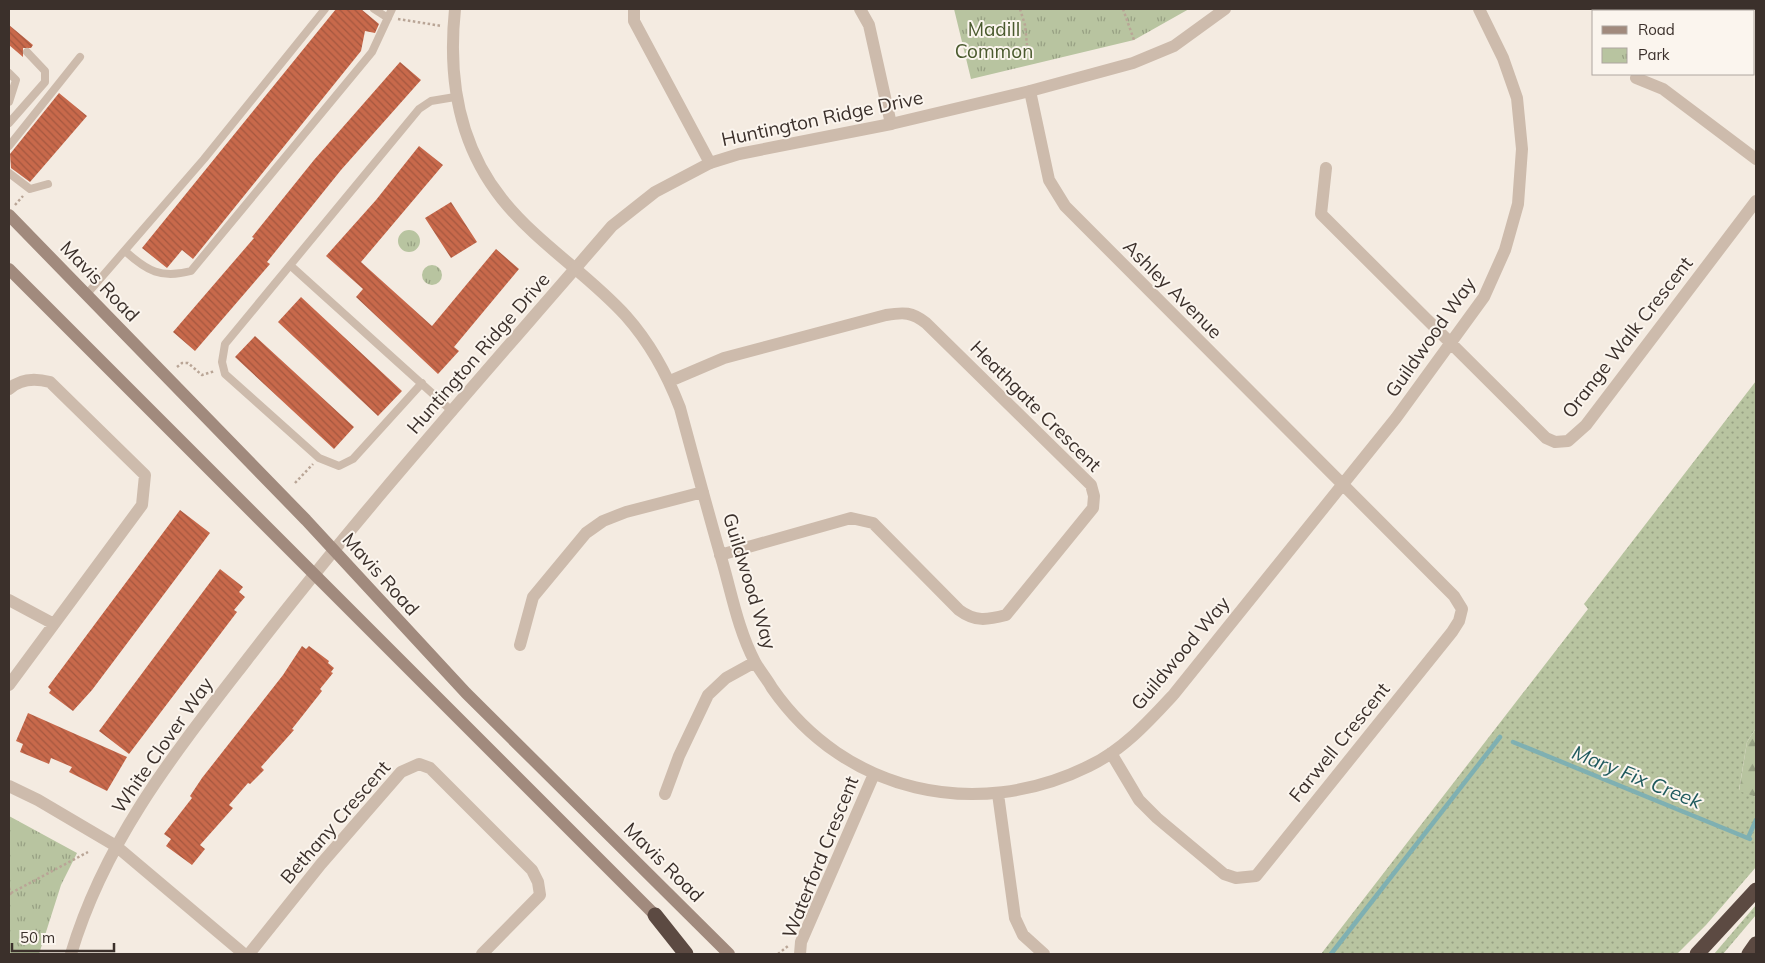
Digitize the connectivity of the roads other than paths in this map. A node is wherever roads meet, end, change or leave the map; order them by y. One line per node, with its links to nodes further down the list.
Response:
1 (325, 9): 27 (lane)
2 (374, 9): 9 (lane)
3 (392, 9): 9 (lane)
4 (455, 9): 15 (street, Guildwood Way)
5 (634, 9): 21 (street)
6 (860, 9): 18 (street)
7 (1225, 9): 14 (street, Huntington Ridge Drive)
8 (1485, 11): 32 (street, Guildwood Way)
9 (388, 18): 27 (lane)
10 (27, 52): 17 (lane)
11 (80, 57): 19 (lane)
12 (9, 74): 16 (lane)
13 (1636, 78): 20 (street)
14 (1030, 91): 18 (street, Huntington Ridge Drive); 37 (street, Ashley Avenue)
15 (455, 97): 28 (lane); 30 (street, Guildwood Way)
16 (9, 102)
17 (9, 123)
18 (891, 124): 21 (street, Huntington Ridge Drive)
19 (9, 146)
20 (1756, 159)
21 (710, 163): 30 (street, Huntington Ridge Drive)
22 (1326, 168): 32 (street, Orange Walk Crescent)
23 (9, 173): 24 (lane)
24 (48, 184)
25 (1756, 201): 32 (street, Orange Walk Crescent)
26 (9, 215): 31 (main road, Mavis Road)
27 (125, 251): 31 (lane)
28 (291, 266): 34 (lane); 34 (lane)
29 (9, 269): 41 (main road)
30 (575, 269): 33 (street, Guildwood Way); 36 (street, Huntington Ridge Drive)
31 (87, 294): 39 (main road, Mavis Road)
32 (1451, 342): 37 (street, Guildwood Way)
33 (670, 381): 38 (street, Guildwood Way); 40 (street, Heathgate Crescent)
34 (422, 383): 36 (lane)
35 (9, 389): 43 (street)
36 (452, 412): 39 (street, Huntington Ridge Drive)
37 (1341, 484): 47 (street, Guildwood Way); 47 (street, Farwell Crescent)
38 (703, 492): 40 (street, Guildwood Way); 44 (street)
39 (334, 550): 41 (street, Huntington Ridge Drive); 62 (main road, Mavis Road)
40 (720, 555): 45 (street, Guildwood Way)
41 (313, 574): 52 (street, White Clover Way); 54 (main road)
42 (9, 600): 43 (street)
43 (52, 623): 46 (street)
44 (520, 645)
45 (755, 662): 48 (street, Guildwood Way); 50 (street)
46 (9, 685)
47 (1112, 753): 51 (street, Guildwood Way)
48 (874, 774): 51 (street, Guildwood Way); 63 (street, Waterford Crescent)
49 (9, 786): 52 (street)
50 (665, 794)
51 (998, 794): 64 (street)
52 (116, 846): 56 (street, White Clover Way); 57 (street)
53 (1756, 890): 65 (highway)
54 (655, 915): 60 (highway); 61 (main road)
55 (1756, 944): 66 (highway)
56 (71, 954)
57 (244, 954)
58 (249, 954): 59 (street, Bethany Crescent)
59 (482, 954)
60 (686, 954)
61 (694, 954)
62 (729, 954)
63 (800, 954)
64 (1044, 954)
65 (1698, 954)
66 (1749, 954)

